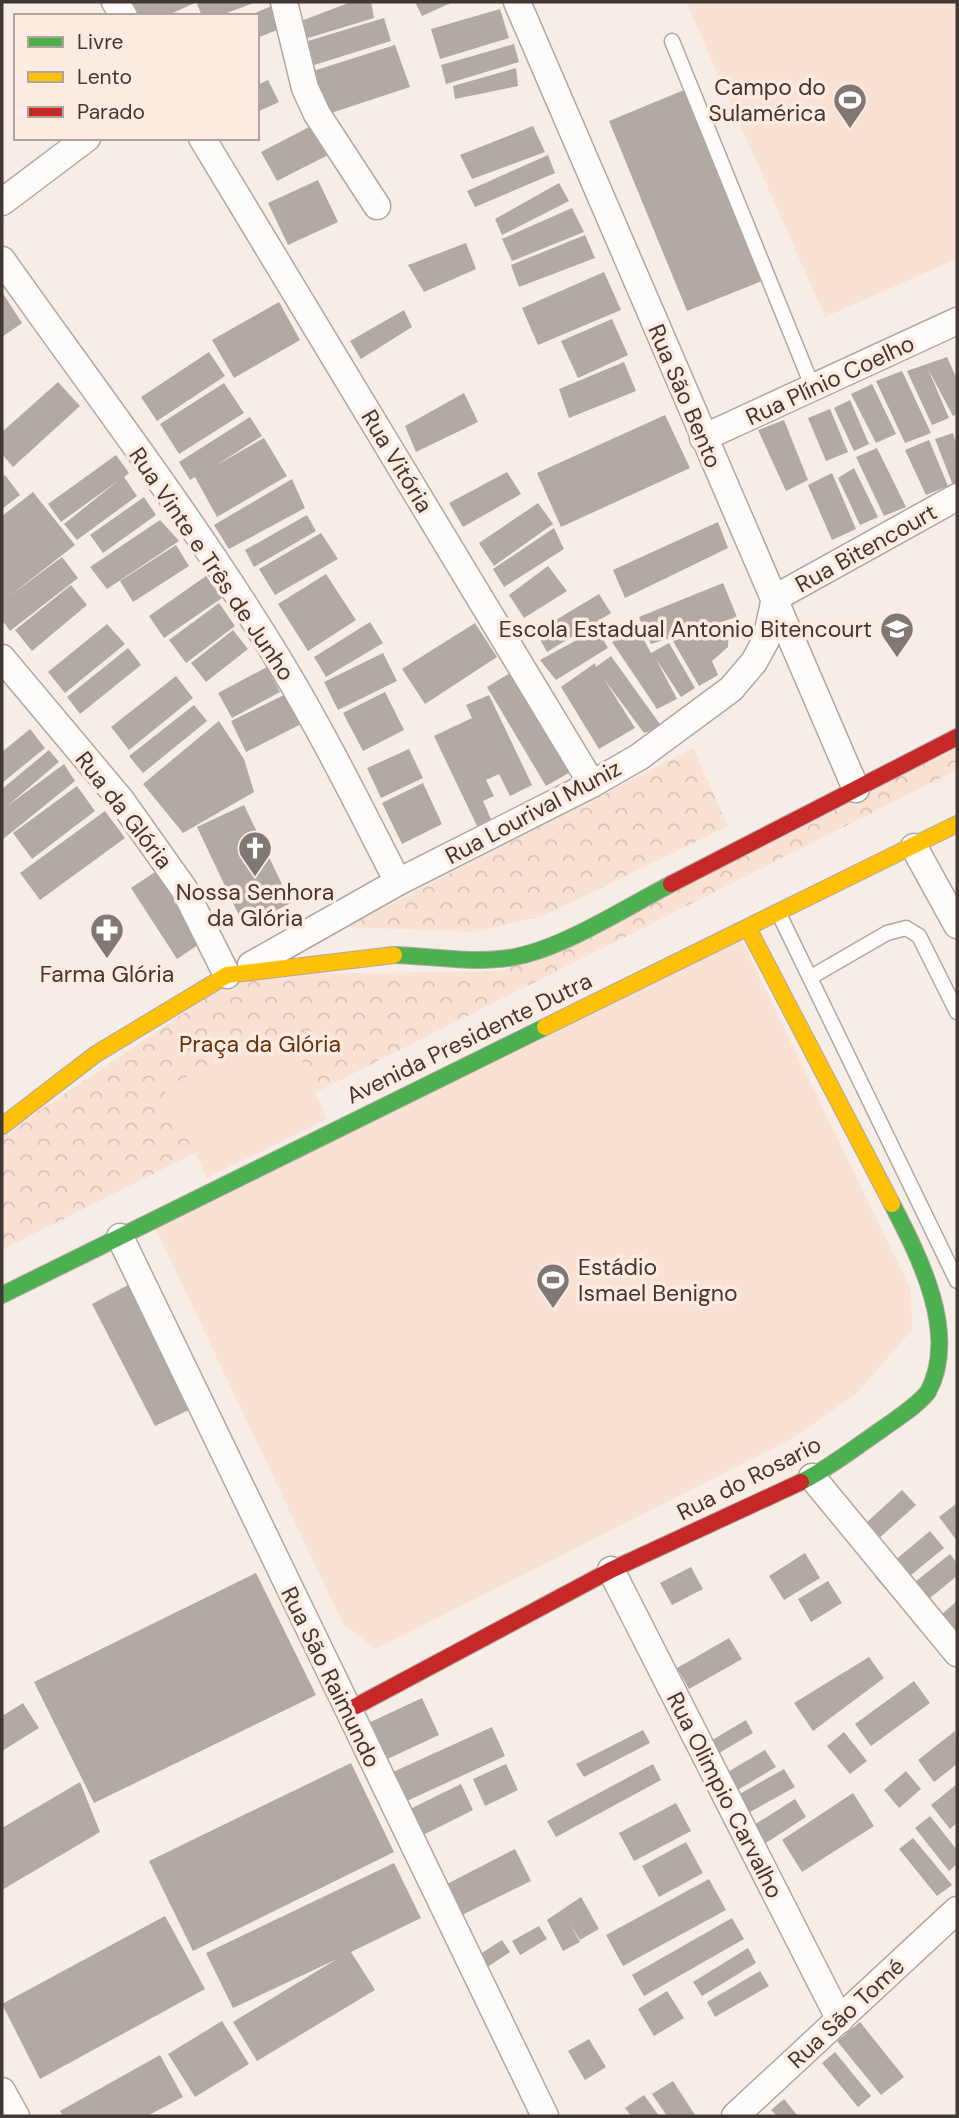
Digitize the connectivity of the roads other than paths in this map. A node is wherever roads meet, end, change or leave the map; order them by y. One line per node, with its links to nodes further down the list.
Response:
1 (284, 2): 7 (street)
2 (517, 2): 11 (street, Rua São Bento)
3 (672, 41): 10 (lane)
4 (84, 140): 6 (street)
5 (203, 140): 16 (street, Rua Vitória)
6 (2, 202)
7 (377, 206)
8 (2, 260): 20 (street, Rua Vinte e Três de Junho)
9 (957, 321): 10 (street, Rua Plínio Coelho)
10 (813, 388): 11 (street, Rua Plínio Coelho)
11 (703, 438): 13 (street, Rua São Bento)
12 (957, 497): 13 (street, Rua Bitencourt)
13 (775, 598): 16 (street, Rua Lourival Muniz); 17 (street, Rua São Bento)
14 (2, 657): 24 (street, Rua da Glória)
15 (957, 737): 17 (street, Avenida Presidente Dutra)
16 (592, 784): 20 (street, Rua Lourival Muniz)
17 (856, 789): 24 (street, Avenida Presidente Dutra)
18 (957, 824): 19 (street, Avenida Presidente Dutra)
19 (914, 847): 21 (street, Avenida Presidente Dutra); 22 (street)
20 (398, 882): 24 (street, Rua Lourival Muniz)
21 (778, 913): 23 (street, Avenida Presidente Dutra); 25 (lane)
22 (957, 925)
23 (748, 928): 28 (street, Avenida Presidente Dutra); 31 (street, Rua do Rosario)
24 (232, 974): 27 (street, Avenida Presidente Dutra)
25 (811, 977): 26 (lane); 29 (lane)
26 (957, 1012)
27 (2, 1126)
28 (120, 1237): 30 (street, Avenida Presidente Dutra); 34 (street, Rua São Raimundo)
29 (957, 1281)
30 (2, 1295)
31 (812, 1477): 32 (street, Rua do Rosario); 33 (street)
32 (611, 1570): 34 (street, Rua do Rosario); 36 (street, Rua Olimpio Carvalho)
33 (957, 1653)
34 (348, 1712): 39 (street, Rua São Raimundo)
35 (957, 1910): 36 (street, Rua São Tomé)
36 (840, 2020): 40 (street, Rua São Tomé)
37 (2, 2091): 38 (street)
38 (16, 2116)
39 (545, 2116)
40 (735, 2116)

